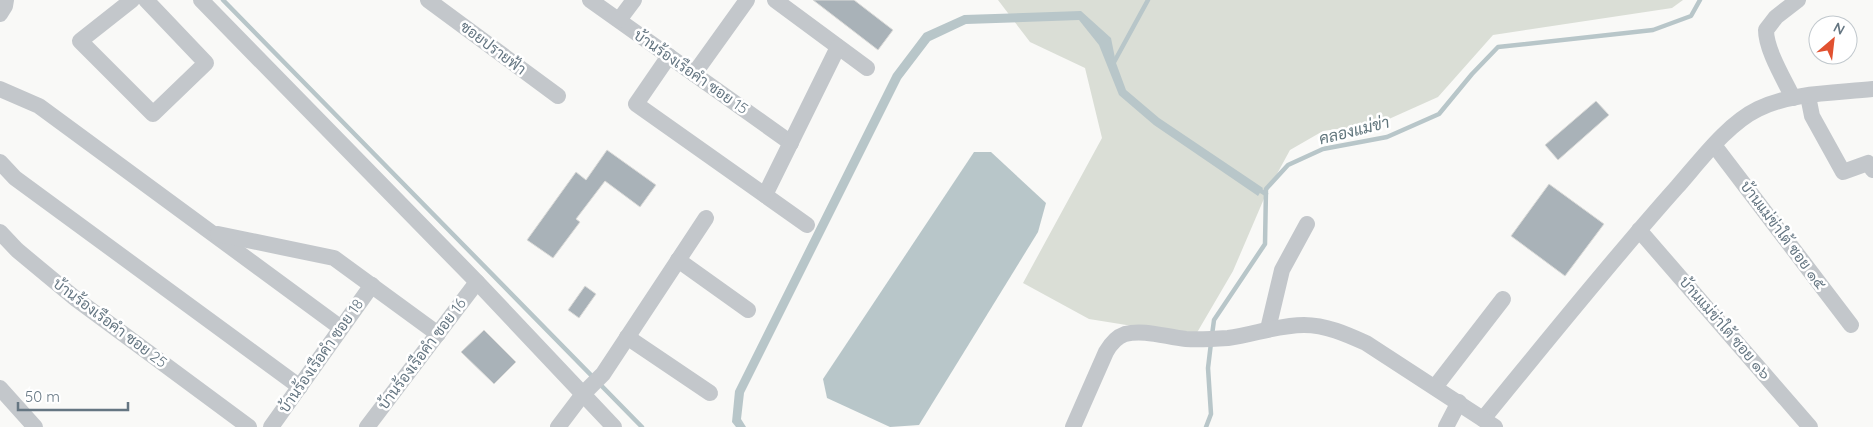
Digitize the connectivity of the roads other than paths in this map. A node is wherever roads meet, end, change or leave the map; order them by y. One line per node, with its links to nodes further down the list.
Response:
1 (6, 0): 11 (street)
2 (132, 0): 3 (street)
3 (146, 0)
4 (201, 0): 33 (street)
5 (428, 0): 19 (street, ซอยปรายฟ้า)
6 (590, 0): 12 (street, บ้านร้องเรือคำ ซอย 15)
7 (634, 0): 12 (street)
8 (748, 0): 16 (street)
9 (775, 0): 13 (street)
10 (1798, 0): 20 (street)
11 (0, 14)
12 (619, 20): 14 (street, บ้านร้องเรือคำ ซอย 15)
13 (838, 47): 15 (street); 21 (street)
14 (669, 56): 16 (street, บ้านร้องเรือคำ ซอย 15); 25 (street)
15 (867, 68)
16 (694, 74): 21 (street, บ้านร้องเรือคำ ซอย 15)
17 (0, 89): 31 (street)
18 (1873, 89): 20 (street)
19 (558, 96)
20 (1801, 97): 22 (street); 24 (street)
21 (791, 143): 25 (street)
22 (1714, 145): 29 (street); 37 (street, บ้านแม่ข่าใต้ ซอย ๑๕)
23 (0, 162): 42 (street)
24 (1873, 170)
25 (765, 195): 28 (street)
26 (706, 218): 32 (street)
27 (1307, 224): 39 (street)
28 (807, 225)
29 (1639, 230): 48 (street); 57 (street, บ้านแม่ข่าใต้ ซอย ๑๖)
30 (0, 232): 50 (street, บ้านร้องเรือคำ ซอย 25)
31 (211, 233): 34 (street); 38 (street)
32 (678, 260): 36 (street); 41 (street)
33 (477, 282): 40 (street, บ้านร้องเรือคำ ซอย 16); 46 (street)
34 (372, 285): 38 (street, บ้านร้องเรือคำ ซอย 18); 40 (street)
35 (1503, 299): 43 (street)
36 (748, 310)
37 (1851, 325)
38 (341, 328): 42 (street, บ้านร้องเรือคำ ซอย 18)
39 (1268, 329): 43 (street); 55 (street)
40 (438, 334): 52 (street, บ้านร้องเรือคำ ซอย 16)
41 (628, 337): 45 (street); 46 (street)
42 (300, 386): 51 (street, บ้านร้องเรือคำ ซอย 18)
43 (1435, 387): 47 (street)
44 (0, 388): 49 (street)
45 (710, 393)
46 (583, 394): 53 (street); 54 (street)
47 (1459, 402): 48 (street); 56 (street)
48 (1489, 423)
49 (35, 427)
50 (249, 427)
51 (271, 427)
52 (367, 427)
53 (558, 427)
54 (614, 427)
55 (1073, 427)
56 (1446, 427)
57 (1810, 427)

